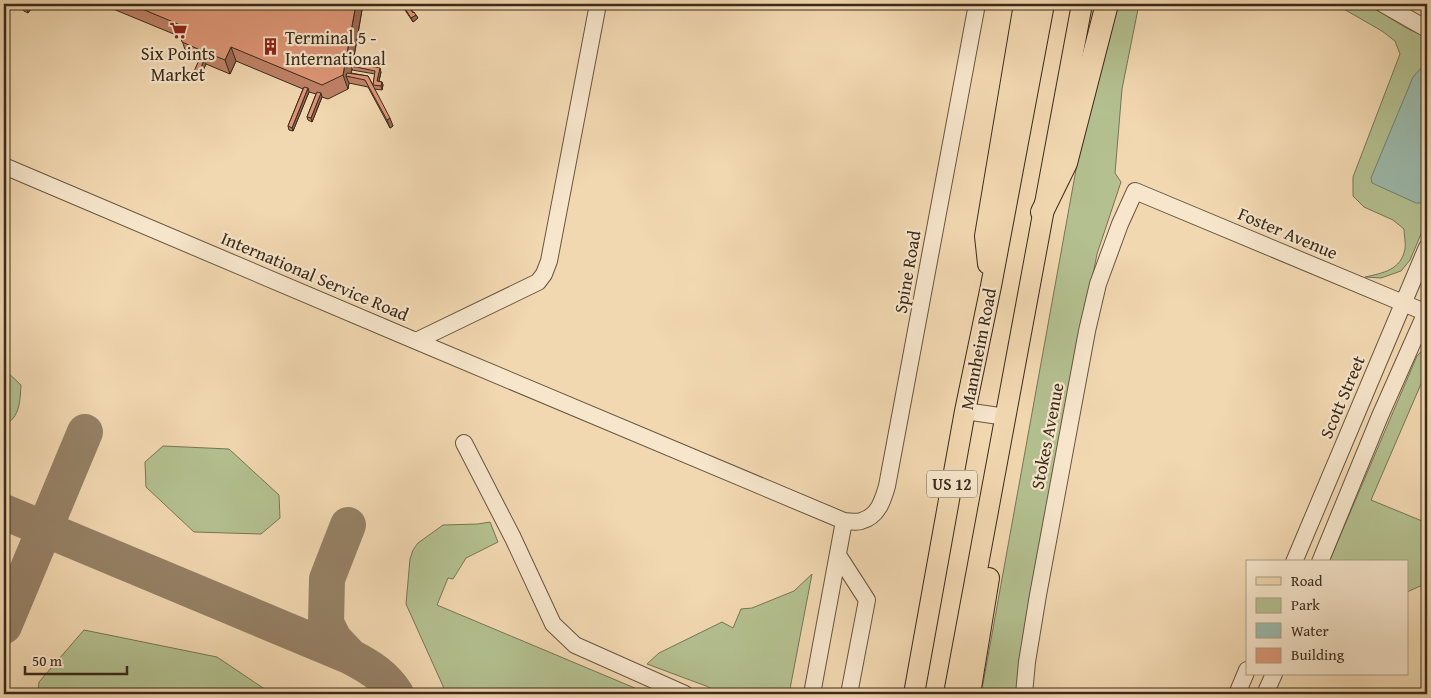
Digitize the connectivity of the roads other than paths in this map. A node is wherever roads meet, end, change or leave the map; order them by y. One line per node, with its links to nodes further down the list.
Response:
1 (598, 4): 16 (street, International Service Road)
2 (977, 4): 21 (street, Spine Road)
3 (1024, 4): 13 (main road)
4 (1044, 4): 13 (main road, Mannheim Road / US 12)
5 (1082, 4): 11 (main road, US 12)
6 (1107, 4): 11 (highway)
7 (1383, 4): 8 (street)
8 (1427, 29)
9 (4, 166): 16 (street, International Service Road)
10 (1135, 191): 14 (street, Foster Avenue); 33 (street, Stokes Avenue)
11 (1042, 212): 18 (main road, US 12)
12 (1427, 247): 14 (street, Scott Street)
13 (991, 286): 17 (main road, Mannheim Road / US 12)
14 (1403, 304): 15 (street, Foster Avenue); 23 (street, Scott Street)
15 (1427, 312): 24 (street)
16 (416, 341): 21 (street)
17 (965, 411): 18 (street); 27 (main road, Mannheim Road / US 12)
18 (1006, 417): 20 (main road, US 12)
19 (464, 443): 28 (street)
20 (987, 513): 31 (main road, US 12); 32 (main road)
21 (844, 521): 22 (street)
22 (838, 555): 29 (street); 30 (street)
23 (1295, 560)
24 (1321, 560)
25 (1246, 672): 34 (street)
26 (1273, 676): 35 (street)
27 (914, 690)
28 (685, 694)
29 (812, 694)
30 (849, 694)
31 (954, 694)
32 (970, 694)
33 (1024, 694)
34 (1237, 694)
35 (1266, 694)

